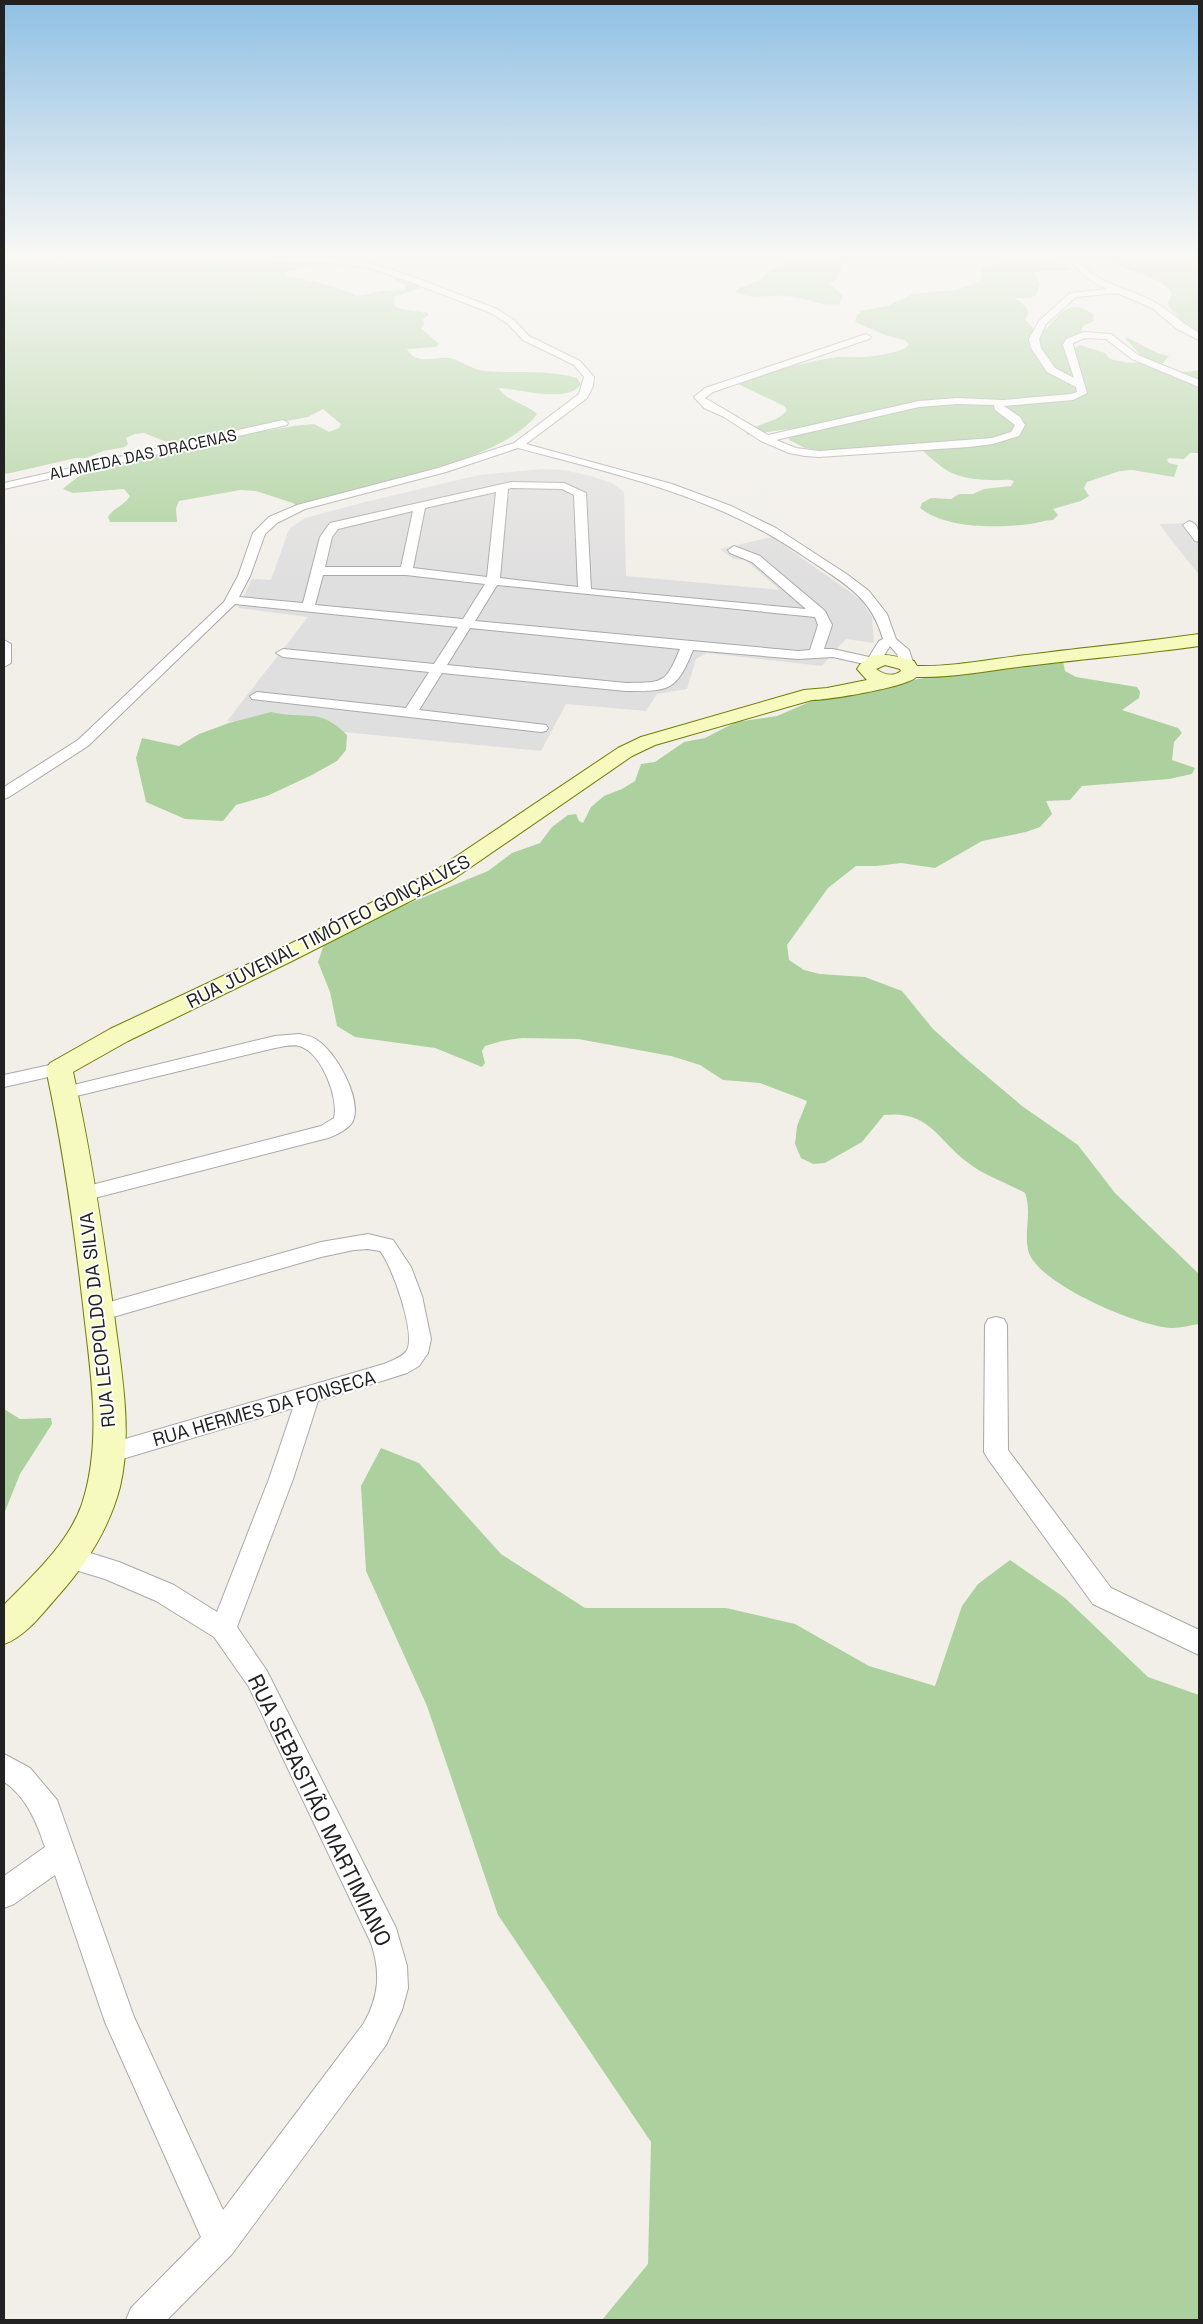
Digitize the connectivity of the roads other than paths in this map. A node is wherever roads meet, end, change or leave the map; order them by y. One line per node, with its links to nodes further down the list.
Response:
1 (578, 364): 11 (street)
2 (785, 364): 10 (street)
3 (1047, 364): 7 (street)
4 (1074, 364): 7 (street)
5 (1153, 364): 6 (street)
6 (1199, 384)
7 (1081, 386): 8 (street)
8 (1001, 406): 10 (street); 10 (street)
9 (283, 423): 12 (street, ALAMEDA DAS DRACENAS)
10 (765, 439)
11 (518, 445): 22 (street); 27 (street)
12 (4, 486)
13 (502, 487): 14 (street); 20 (street); 21 (street)
14 (420, 506): 18 (street); 19 (street)
15 (1189, 526): 16 (street)
16 (1199, 538)
17 (734, 550): 24 (street)
18 (319, 571): 19 (street); 23 (street)
19 (406, 571): 20 (street)
20 (493, 582): 21 (street); 25 (street)
21 (584, 592): 24 (street)
22 (231, 600): 23 (street); 41 (street)
23 (308, 608): 25 (street)
24 (820, 614): 31 (street)
25 (466, 624): 29 (street); 34 (street)
26 (1199, 640): 35 (street)
27 (890, 641): 33 (street); 35 (street)
28 (4, 644): 32 (street)
29 (688, 646): 31 (street); 34 (street)
30 (283, 653): 34 (street)
31 (816, 654): 33 (street)
32 (4, 663)
33 (870, 665): 35 (street); 36 (street); 37 (street, RUA JUVENAL TIMÓTEO GONÇALVES)
34 (438, 668): 39 (street)
35 (909, 668): 36 (street, RUA JUVENAL TIMÓTEO GONÇALVES)
36 (893, 680): 37 (street, RUA JUVENAL TIMÓTEO GONÇALVES)
37 (812, 694): 43 (street, RUA JUVENAL TIMÓTEO GONÇALVES)
38 (257, 696): 39 (street)
39 (410, 713): 40 (street)
40 (541, 728)
41 (4, 794)
42 (4, 1081): 43 (street)
43 (62, 1081): 44 (street, RUA LEOPOLDO DA SILVA); 44 (street)
44 (83, 1194): 45 (street, RUA LEOPOLDO DA SILVA)
45 (99, 1313): 47 (street, RUA HERMES DA FONSECA); 48 (street, RUA LEOPOLDO DA SILVA)
46 (996, 1325): 52 (street)
47 (308, 1397): 48 (street, RUA HERMES DA FONSECA); 51 (street)
48 (109, 1453): 49 (street, RUA LEOPOLDO DA SILVA)
49 (71, 1558): 50 (street, RUA LEOPOLDO DA SILVA); 51 (street, RUA SEBASTIÃO MARTIMIANO)
50 (4, 1628)
51 (224, 1629): 56 (street, RUA SEBASTIÃO MARTIMIANO)
52 (1199, 1643)
53 (4, 1767): 54 (street)
54 (62, 1852): 55 (street); 56 (street)
55 (4, 1894)
56 (220, 2242): 57 (street, RUA SEBASTIÃO MARTIMIANO)
57 (142, 2320)

